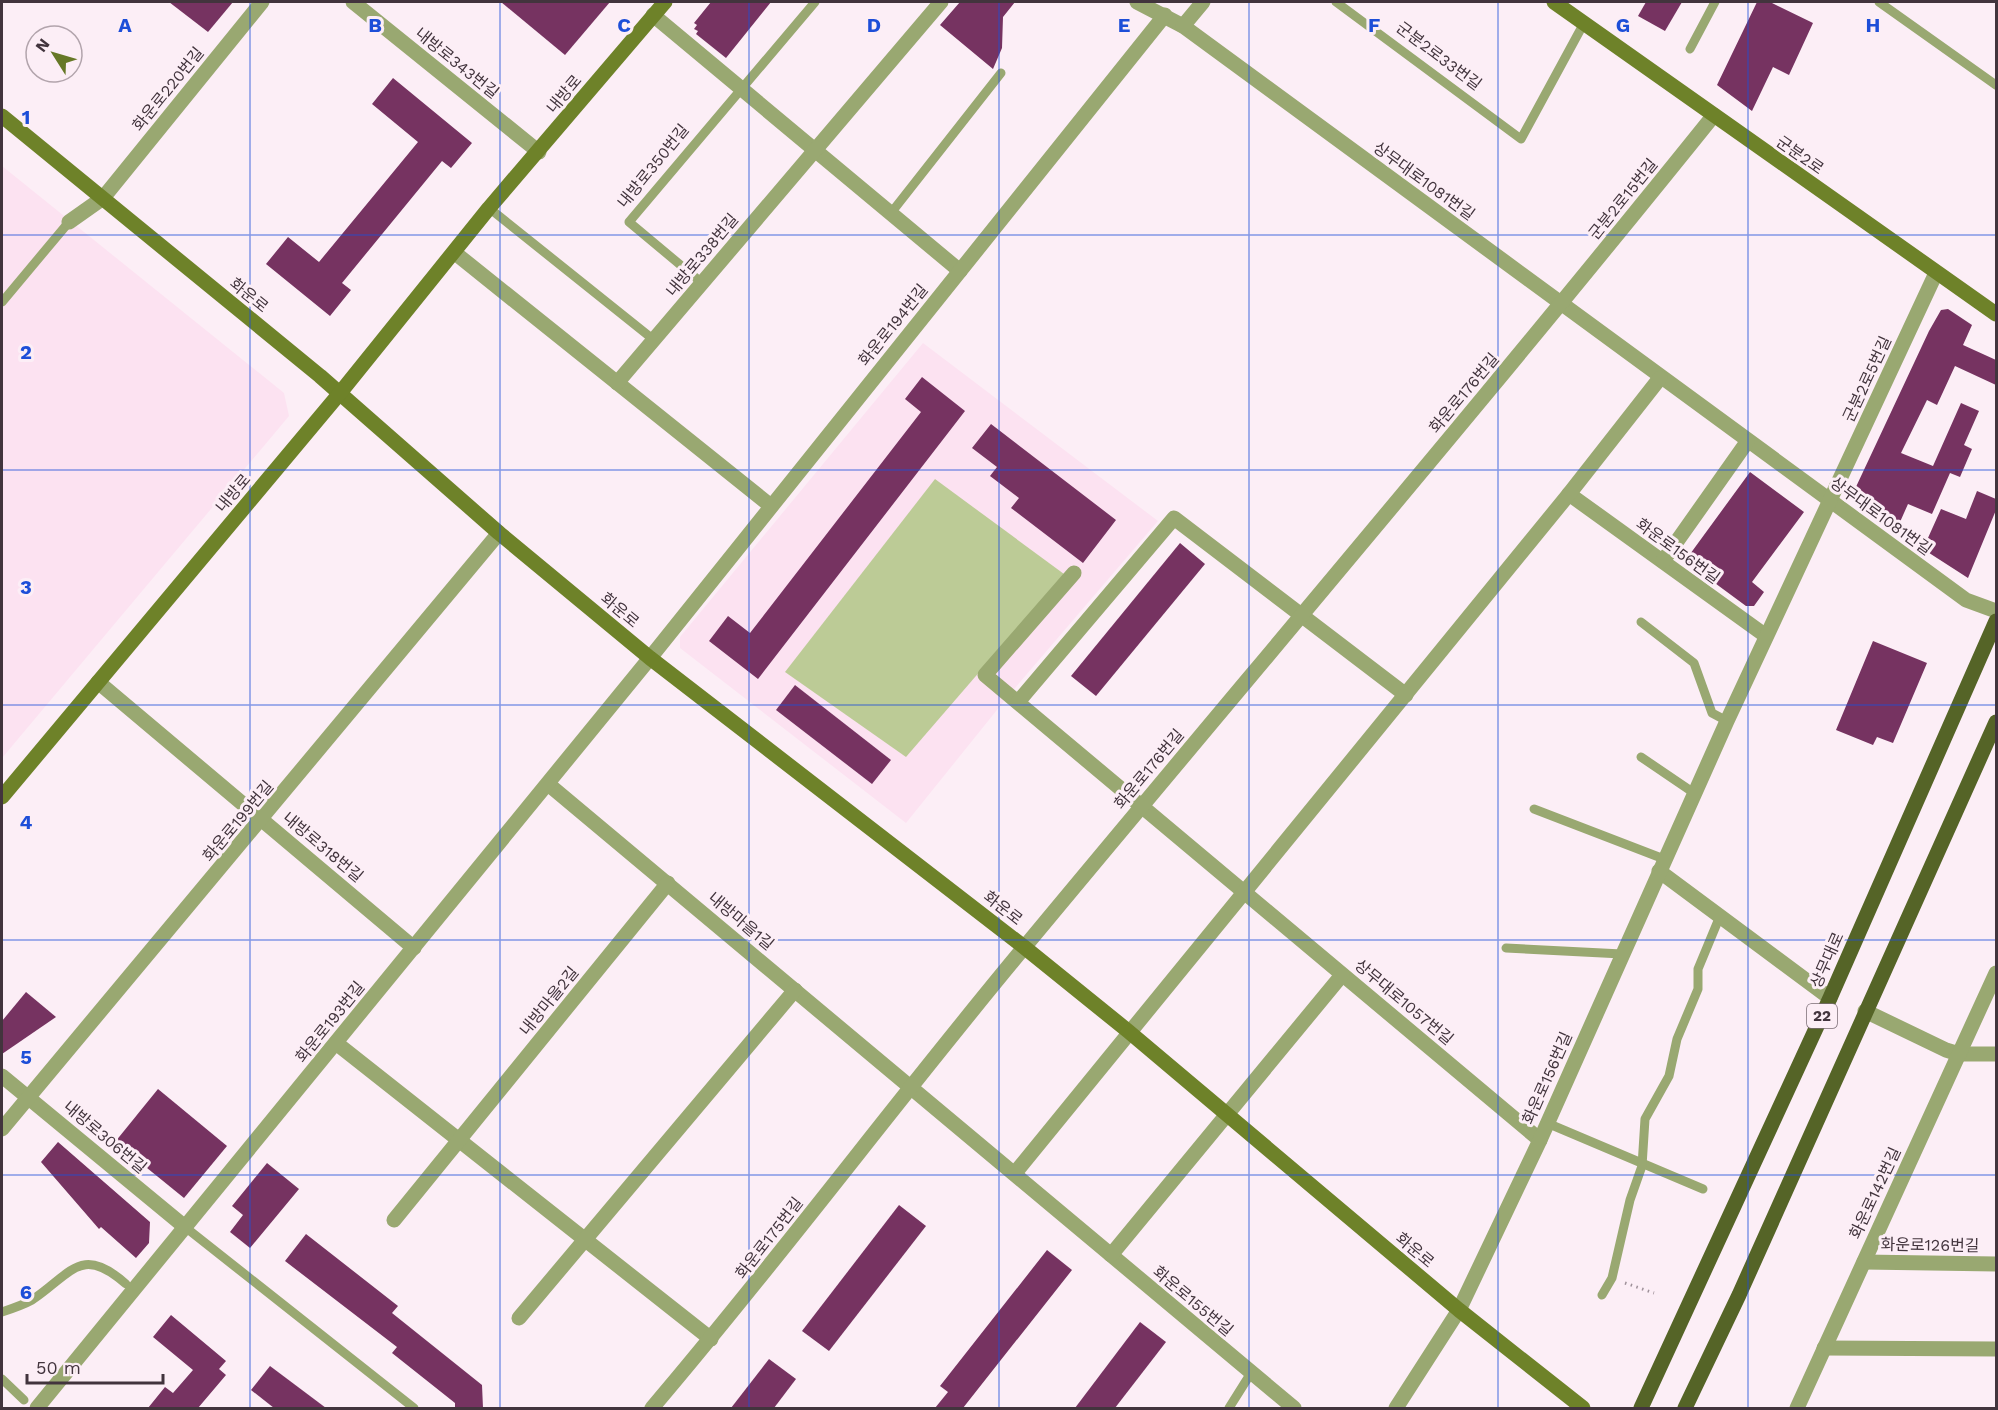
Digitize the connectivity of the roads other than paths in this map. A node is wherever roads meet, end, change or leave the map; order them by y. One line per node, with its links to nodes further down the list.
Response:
1 (262, 2): 24 (street, 화운로220번길)
2 (353, 2): 23 (street, 내방로343번길)
3 (665, 2): 12 (street, 내방로)
4 (815, 2): 19 (lane, 내방로350번길)
5 (941, 2): 22 (street)
6 (1137, 2): 13 (street, 상무대로1081번길)
7 (1203, 2): 15 (street)
8 (1336, 2): 14 (lane, 군분2로33번길)
9 (1554, 2): 14 (street, 군분2로)
10 (1714, 2): 16 (lane)
11 (1879, 2): 18 (lane)
12 (653, 15): 19 (street); 23 (street, 내방로)
13 (1165, 15): 15 (street, 상무대로1081번길); 29 (street, 화운로194번길)
14 (1584, 23): 20 (street, 군분2로)
15 (1182, 26): 33 (street, 상무대로1081번길)
16 (1690, 49)
17 (1002, 73): 26 (lane)
18 (1996, 85)
19 (741, 88): 22 (street); 31 (lane, 내방로350번길)
20 (1714, 115): 30 (street, 군분2로); 33 (street, 군분2로15번길)
21 (2, 116): 24 (street, 화운로)
22 (815, 150): 26 (street); 31 (street, 내방로338번길)
23 (538, 152): 25 (street, 내방로)
24 (103, 198): 27 (street, 화운로220번길); 38 (street, 화운로)
25 (489, 208): 28 (street, 내방로); 35 (lane)
26 (891, 213): 29 (street)
27 (69, 222): 32 (lane)
28 (454, 253): 37 (street); 38 (street, 내방로)
29 (960, 271): 42 (street, 화운로194번길)
30 (1936, 273): 34 (street, 군분2로); 41 (street, 군분2로5번길)
31 (702, 283): 35 (street, 내방로338번길)
32 (2, 302)
33 (1561, 305): 36 (street, 상무대로1081번길); 47 (street, 화운로176번길)
34 (1996, 314)
35 (654, 340): 37 (street, 내방로338번길)
36 (1660, 378): 39 (street, 상무대로1081번길); 40 (street)
37 (617, 383): 42 (street)
38 (340, 393): 43 (street, 화운로); 52 (street, 내방로)
39 (1747, 442): 41 (street, 상무대로1081번길); 44 (street)
40 (1569, 494): 44 (street, 화운로156번길); 53 (street)
41 (1830, 501): 46 (street, 상무대로1081번길); 50 (street, 화운로156번길)
42 (771, 506): 51 (street, 화운로194번길)
43 (499, 533): 51 (street, 화운로); 63 (street, 화운로199번길)
44 (1662, 561): 50 (street, 화운로156번길)
45 (1074, 573): 54 (street, 상무대로1057번길)
46 (1996, 611)
47 (1302, 615): 53 (street); 54 (street); 61 (street, 화운로176번길)
48 (1641, 621): 55 (lane)
49 (1996, 621): 75 (main road, 상무대로 / 22)
50 (1766, 636): 55 (street, 화운로156번길)
51 (650, 658): 58 (street, 화운로193번길); 68 (street, 화운로)
52 (98, 682): 60 (street, 내방로); 63 (street, 내방로318번길)
53 (1406, 695): 66 (street)
54 (1013, 699): 61 (street, 상무대로1057번길)
55 (1727, 721): 59 (street, 화운로156번길)
56 (1996, 722): 76 (main road, 22)
57 (1641, 757): 59 (lane)
58 (548, 784): 65 (street, 내방마을1길); 69 (street, 화운로193번길)
59 (1694, 793): 64 (street, 화운로156번길)
60 (2, 798)
61 (1141, 807): 66 (street, 상무대로1057번길); 68 (street, 화운로176번길)
62 (1534, 809): 64 (lane)
63 (263, 819): 69 (street, 내방로318번길); 83 (street, 화운로199번길)
64 (1662, 865): 67 (street); 71 (street, 화운로156번길)
65 (668, 883): 74 (street, 내방마을1길); 88 (street, 내방마을2길)
66 (1245, 893): 73 (street, 상무대로1057번길); 77 (street)
67 (1720, 916): 75 (street); 89 (lane)
68 (1024, 947): 77 (street, 화운로); 82 (street, 화운로175번길)
69 (414, 948): 78 (street, 화운로193번길)
70 (1506, 948): 71 (lane)
71 (1622, 954): 85 (street, 화운로156번길)
72 (1996, 973): 79 (street, 화운로142번길)
73 (1342, 975): 84 (street); 87 (street, 상무대로1057번길)
74 (795, 990): 82 (street, 내방마을1길); 94 (street)
75 (1830, 998): 115 (main road, 상무대로 / 22)
76 (1865, 1011): 79 (street); 116 (main road, 22)
77 (1128, 1031): 84 (street, 화운로); 90 (street)
78 (336, 1043): 88 (street); 93 (street, 화운로193번길)
79 (1959, 1054): 80 (street); 96 (street, 화운로142번길)
80 (1996, 1054)
81 (2, 1076): 83 (street, 내방로306번길)
82 (910, 1087): 90 (street); 103 (street, 화운로175번길)
83 (28, 1096): 86 (street, 화운로199번길); 93 (street, 내방로306번길)
84 (1227, 1116): 95 (street); 100 (street, 화운로)
85 (1547, 1123): 87 (street, 화운로156번길); 89 (lane)
86 (2, 1129)
87 (1540, 1140): 100 (street, 화운로156번길)
88 (459, 1141): 92 (street, 내방마을2길); 94 (street)
89 (1643, 1164): 91 (lane); 99 (lane)
90 (1015, 1173): 95 (street)
91 (1703, 1189)
92 (394, 1220)
93 (185, 1227): 108 (street, 화운로193번길); 109 (lane)
94 (584, 1241): 102 (street); 103 (street)
95 (1111, 1255): 106 (street, 화운로155번길)
96 (1864, 1262): 97 (street, 화운로126번길); 104 (street, 화운로142번길)
97 (1996, 1264)
98 (126, 1284): 101 (lane)
99 (1602, 1295)
100 (1459, 1310): 113 (street); 114 (street, 화운로)
101 (2, 1312)
102 (519, 1318)
103 (711, 1339): 110 (street, 화운로175번길)
104 (1824, 1348): 105 (street); 117 (street, 화운로142번길)
105 (1996, 1350)
106 (1251, 1373): 111 (lane); 112 (street, 화운로155번길)
107 (2, 1379): 108 (lane, 화운로193번길)
108 (30, 1404)
109 (414, 1408)
110 (652, 1408)
111 (1229, 1408)
112 (1294, 1408)
113 (1396, 1408)
114 (1584, 1408)
115 (1641, 1408)
116 (1685, 1408)
117 (1797, 1408)

